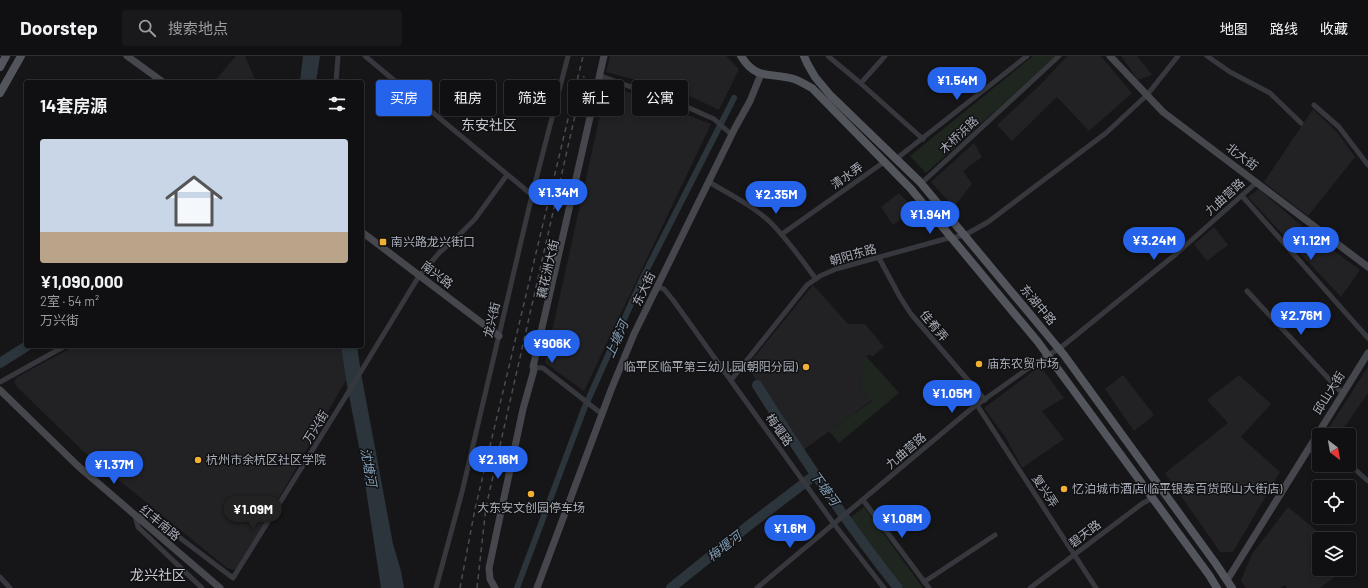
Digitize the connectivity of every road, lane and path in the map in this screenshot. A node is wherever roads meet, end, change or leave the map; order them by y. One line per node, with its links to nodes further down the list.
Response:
1 (6, 56): 18 (main road)
2 (21, 56): 24 (main road)
3 (127, 56): 21 (main road)
4 (338, 56): 22 (street)
5 (365, 56): 33 (street)
6 (568, 56): 37 (street, 龙兴街)
7 (604, 56): 55 (main road, 藕花洲大街)
8 (609, 56): 20 (main road, 藕花洲大街)
9 (741, 56): 19 (main road)
10 (804, 56): 30 (main road, 东湖中路)
11 (828, 56): 23 (street)
12 (885, 56): 23 (street)
13 (1027, 56): 29 (street)
14 (1059, 56): 34 (street, 木桥浜路)
15 (1110, 56): 25 (main road, 北大街)
16 (1178, 56): 25 (street, 朝阳东路)
17 (1207, 56): 27 (street)
18 (0, 67)
19 (761, 74): 28 (main road, 东大街); 31 (main road, 东湖中路)
20 (604, 77): 28 (street); 55 (main road, 藕花洲大街)
21 (160, 80)
22 (336, 80)
23 (861, 83): 29 (street)
24 (0, 93)
25 (1147, 95): 36 (main road, 北大街); 41 (street, 朝阳东路)
26 (1314, 105): 32 (street)
27 (1301, 123)
28 (732, 135): 35 (main road, 东大街)
29 (922, 139): 30 (street)
30 (896, 159): 41 (main road, 东湖中路)
31 (884, 162): 40 (street, 清水弄); 42 (main road, 东湖中路)
32 (1368, 165)
33 (507, 175): 37 (street); 45 (street, 万兴街)
34 (925, 180)
35 (709, 182): 40 (street); 47 (main road, 东大街)
36 (1257, 182): 38 (street, 九曲营路); 44 (main road, 北大街)
37 (532, 195): 49 (street, 龙兴街)
38 (1242, 196): 50 (street); 52 (street, 九曲营路)
39 (364, 234): 45 (main road, 南兴路)
40 (782, 234): 46 (street)
41 (965, 235): 42 (street, 朝阳东路); 52 (main road, 东湖中路)
42 (951, 238): 43 (street, 朝阳东路); 54 (main road, 东湖中路)
43 (879, 258): 46 (street, 朝阳东路); 60 (street, 佳肴弄)
44 (1368, 266)
45 (419, 276): 49 (main road, 南兴路); 69 (street, 万兴街)
46 (816, 279): 56 (street, 朝阳东路)
47 (657, 287): 56 (street, 梅堰路); 62 (main road, 东大街)
48 (1247, 291): 59 (street)
49 (498, 336): 79 (street, 龙兴街)
50 (1368, 338)
51 (61, 348): 57 (street)
52 (1059, 348): 54 (street, 九曲营路); 73 (main road, 东湖中路)
53 (1368, 353): 59 (main road, 邱山大街)
54 (1048, 355): 60 (street, 九曲营路); 67 (main road, 东湖中路)
55 (534, 368): 62 (street); 80 (main road, 藕花洲大街)
56 (731, 380): 70 (street, 梅堰路)
57 (0, 382)
58 (0, 390): 69 (main road, 红丰南路)
59 (1343, 394): 63 (main road, 邱山大街)
60 (984, 400): 61 (street, 九曲营路)
61 (978, 405): 68 (street, 九曲营路); 72 (street, 复兴弄)
62 (602, 414): 81 (main road, 东大街)
63 (1322, 428)
64 (1312, 445): 73 (main road, 邱山大街)
65 (1356, 470): 66 (street)
66 (1368, 481)
67 (1153, 498): 72 (street, 碧天路); 87 (main road, 东湖中路)
68 (861, 501): 70 (street, 九曲营路); 75 (street)
69 (135, 516): 77 (street); 78 (main road, 红丰南路)
70 (834, 523): 82 (street, 九曲营路); 83 (street, 梅堰路)
71 (995, 535): 75 (street)
72 (1073, 555): 85 (street, 碧天路); 86 (street, 复兴弄)
73 (1229, 576): 88 (main road, 邱山大街); 89 (main road, 东湖中路)
74 (0, 577): 76 (street)
75 (924, 582): 84 (street)
76 (10, 588)
77 (202, 588)
78 (220, 588)
79 (436, 588)
80 (495, 588)
81 (537, 588)
82 (757, 588)
83 (884, 588)
84 (929, 588)
85 (1030, 588)
86 (1096, 588)
87 (1217, 588)
88 (1221, 588)
89 (1232, 588)

